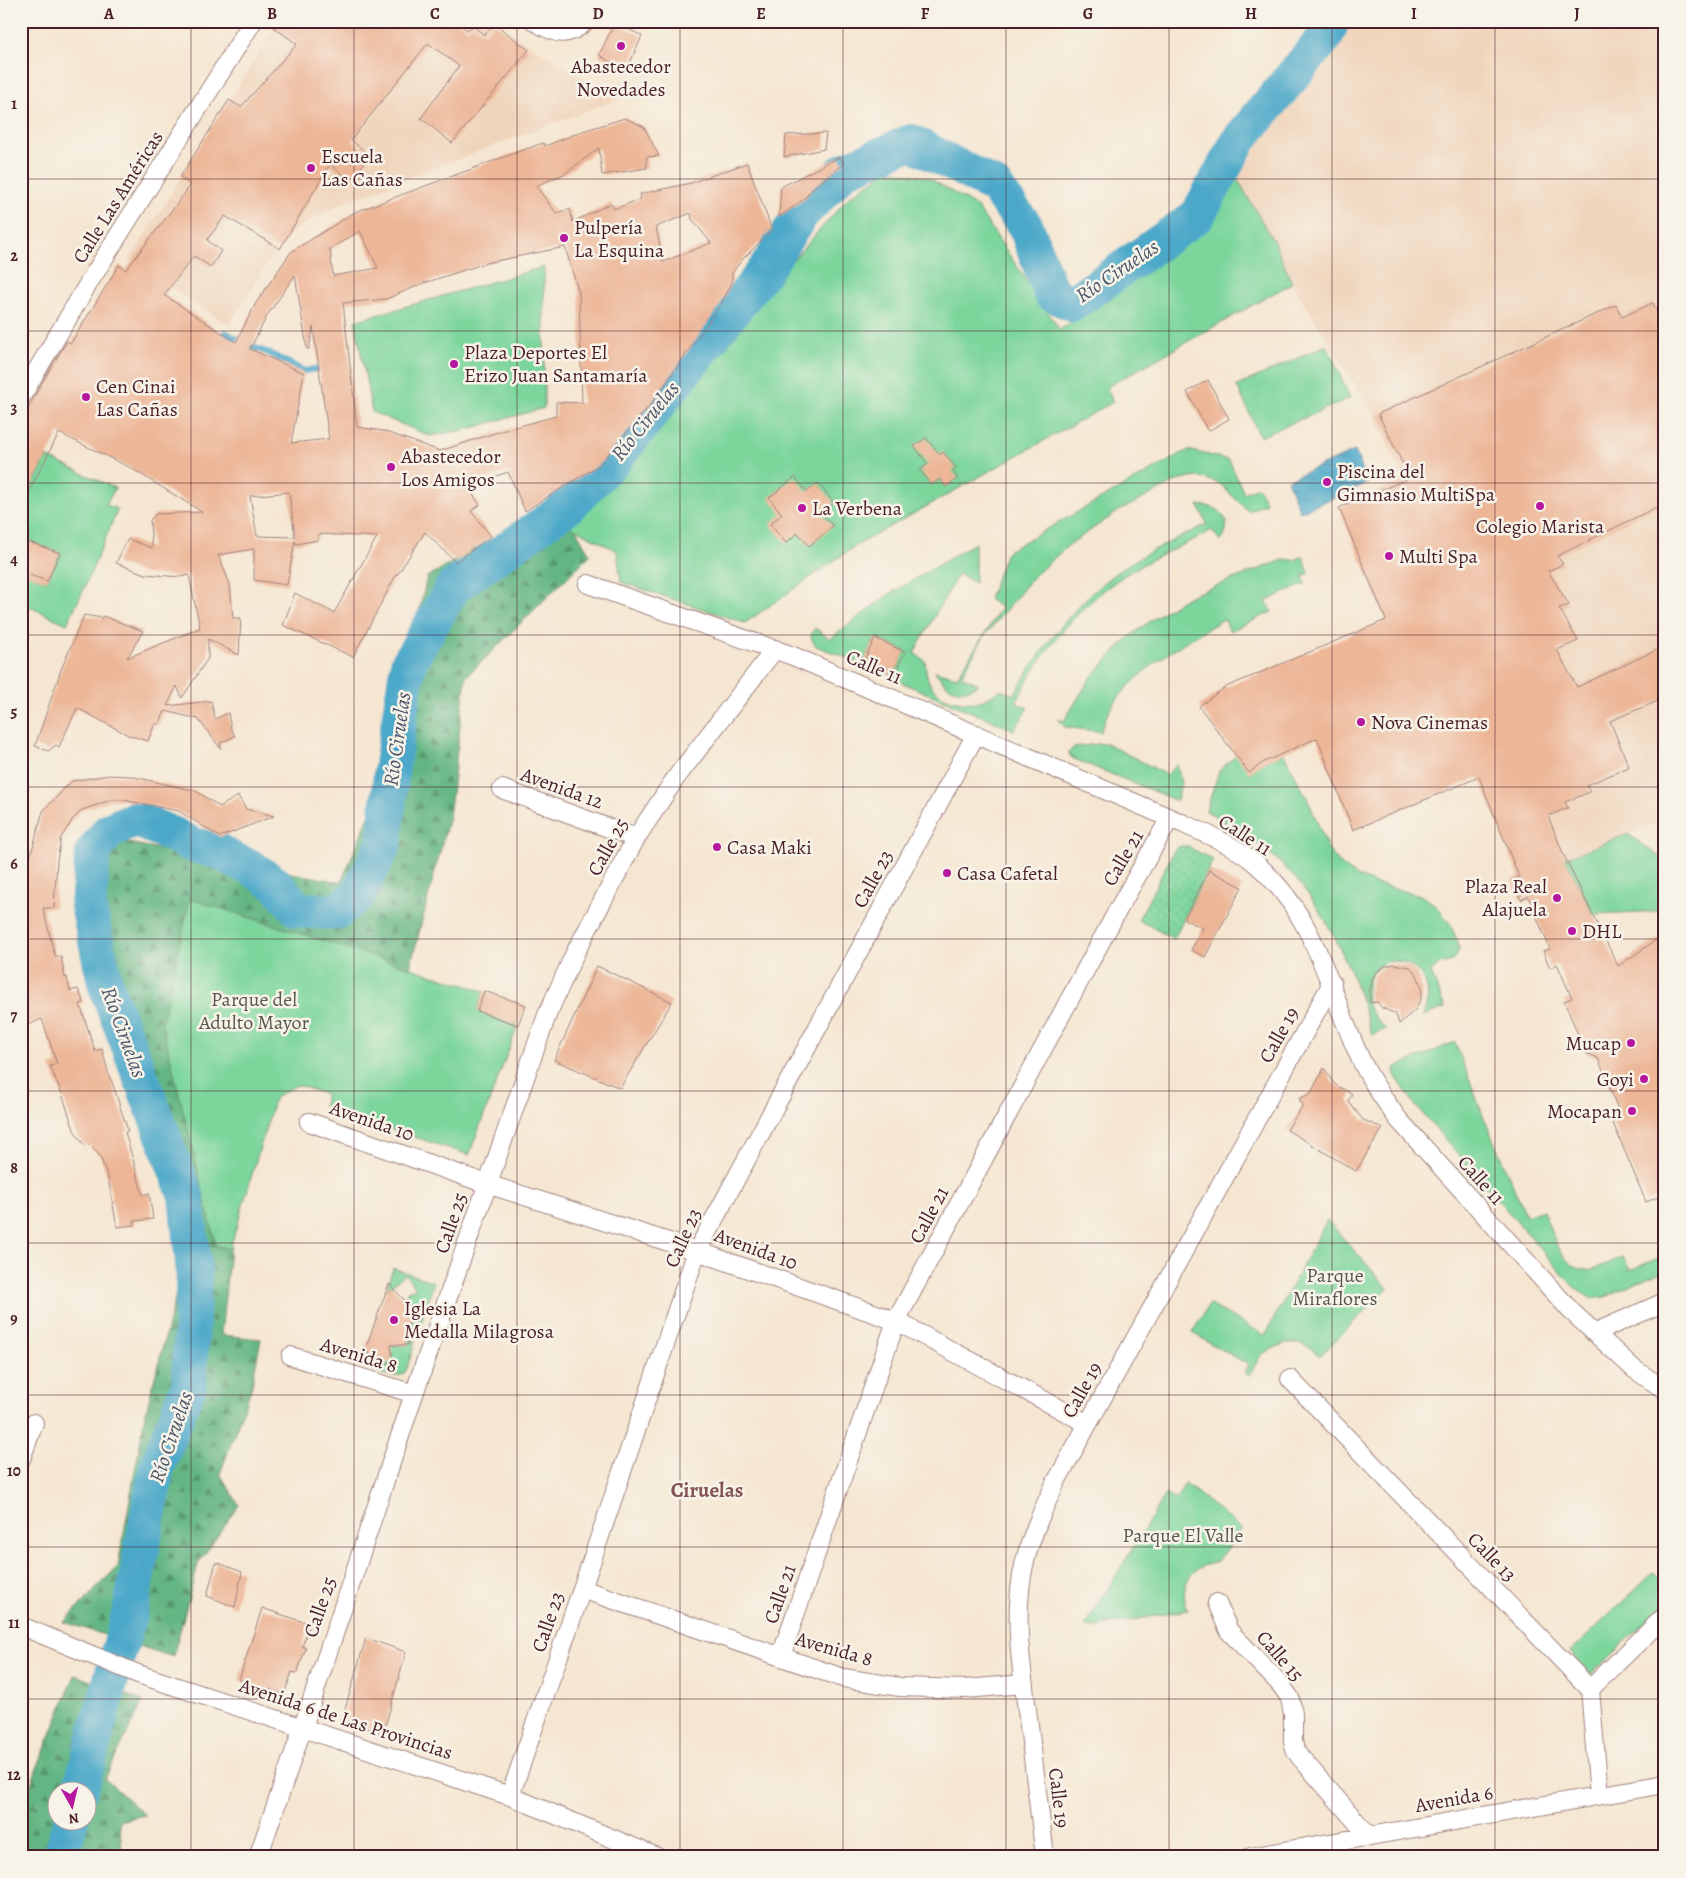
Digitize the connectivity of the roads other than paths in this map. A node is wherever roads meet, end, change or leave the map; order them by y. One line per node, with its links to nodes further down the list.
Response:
1 (253, 21): 4 (street, Calle Las Américas)
2 (534, 21): 3 (street)
3 (586, 21)
4 (21, 397)
5 (588, 584): 6 (street, Calle 11)
6 (775, 649): 7 (street, Calle 11); 10 (street, Calle 25)
7 (976, 734): 9 (street, Calle 11); 14 (street, Calle 23)
8 (502, 789): 10 (street, Avenida 12)
9 (1170, 818): 11 (street, Calle 11); 16 (street, Calle 21)
10 (636, 838): 13 (street, Calle 25)
11 (1332, 983): 17 (street, Calle 11); 23 (street, Calle 19)
12 (309, 1122): 13 (street, Avenida 10)
13 (487, 1184): 14 (street, Avenida 10); 21 (street, Calle 25)
14 (697, 1251): 16 (street, Avenida 10); 25 (street, Calle 23)
15 (1665, 1302): 17 (street)
16 (896, 1321): 23 (street, Avenida 10); 29 (street, Calle 21)
17 (1594, 1333): 20 (street, Calle 11)
18 (291, 1356): 21 (street, Avenida 8)
19 (1290, 1379): 31 (street, Calle 13)
20 (1665, 1390)
21 (414, 1394): 32 (street, Calle 25)
22 (34, 1423): 24 (street)
23 (1088, 1424): 30 (street, Calle 19)
24 (21, 1459)
25 (582, 1590): 29 (street, Avenida 8); 35 (street, Calle 23)
26 (1217, 1603): 36 (street, Calle 15)
27 (1665, 1616): 31 (street)
28 (21, 1626): 32 (street, Avenida 6 de Las Provincias)
29 (781, 1656): 30 (street, Avenida 8)
30 (1024, 1684): 39 (street, Calle 19)
31 (1590, 1689): 34 (street)
32 (303, 1727): 35 (street, Avenida 6 de Las Provincias); 37 (street, Calle 25)
33 (1665, 1784): 34 (street, Avenida 6)
34 (1599, 1795): 36 (street, Avenida 6)
35 (510, 1796): 38 (street, Avenida 6 de Las Provincias)
36 (1368, 1835): 40 (street, Avenida 6)
37 (258, 1857)
38 (657, 1857)
39 (1045, 1857)
40 (1250, 1857)

